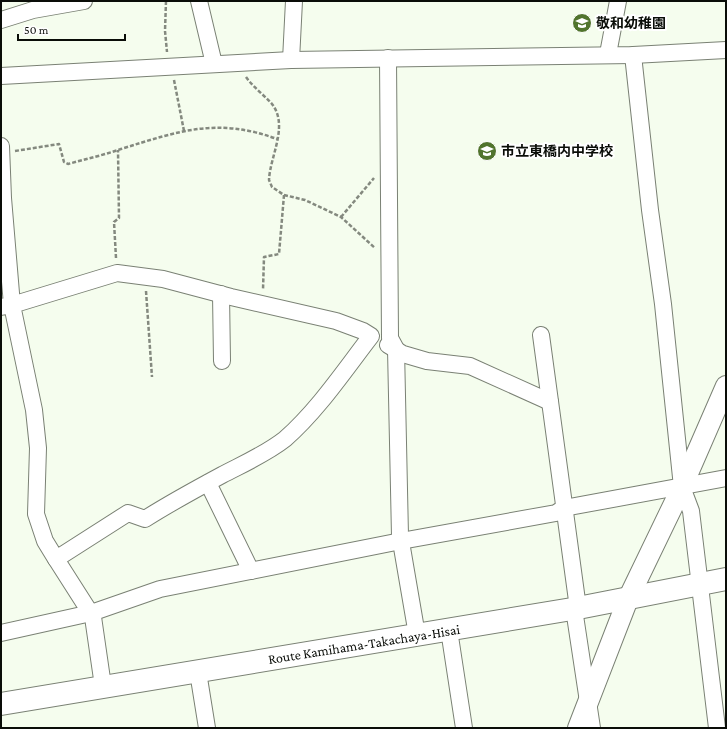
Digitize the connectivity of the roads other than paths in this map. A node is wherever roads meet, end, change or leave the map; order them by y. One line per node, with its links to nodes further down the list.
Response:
1 (84, 1): 5 (street)
2 (199, 1): 11 (street)
3 (294, 1): 10 (street)
4 (618, 1): 7 (street)
5 (1, 20)
6 (726, 50): 8 (street)
7 (608, 54): 8 (street); 9 (street)
8 (633, 55): 24 (street)
9 (388, 58): 10 (street); 18 (street)
10 (291, 60): 11 (street)
11 (214, 64): 12 (street)
12 (1, 76)
13 (2, 151): 15 (street)
14 (221, 294): 15 (street); 17 (street); 19 (street)
15 (6, 306): 27 (street)
16 (541, 334): 21 (street)
17 (371, 336): 18 (street); 23 (street)
18 (396, 349): 21 (street); 26 (street)
19 (222, 361)
20 (726, 386): 24 (street)
21 (550, 402): 25 (street)
22 (726, 478): 24 (street)
23 (208, 483): 27 (street); 28 (street)
24 (682, 487): 25 (street); 30 (street); 31 (street)
25 (564, 508): 26 (street); 32 (street)
26 (401, 541): 28 (street); 36 (street)
27 (56, 559): 33 (street)
28 (251, 571): 33 (street)
29 (726, 579): 30 (main road, Route Kamihama-Takachaya-Hisai)
30 (700, 584): 31 (main road, Route Kamihama-Takachaya-Hisai); 45 (street)
31 (628, 599): 32 (main road, Route Kamihama-Takachaya-Hisai); 39 (street)
32 (576, 609): 34 (main road, Route Kamihama-Takachaya-Hisai); 39 (street)
33 (91, 613): 35 (street); 38 (street)
34 (450, 630): 36 (main road, Route Kamihama-Takachaya-Hisai); 42 (street)
35 (1, 634)
36 (417, 635): 37 (main road, Route Kamihama-Takachaya-Hisai)
37 (198, 672): 38 (main road, Route Kamihama-Takachaya-Hisai); 41 (street)
38 (103, 686): 40 (main road, Route Kamihama-Takachaya-Hisai)
39 (591, 694): 43 (street); 44 (street)
40 (1, 704)
41 (207, 728)
42 (464, 728)
43 (578, 728)
44 (592, 728)
45 (717, 728)

